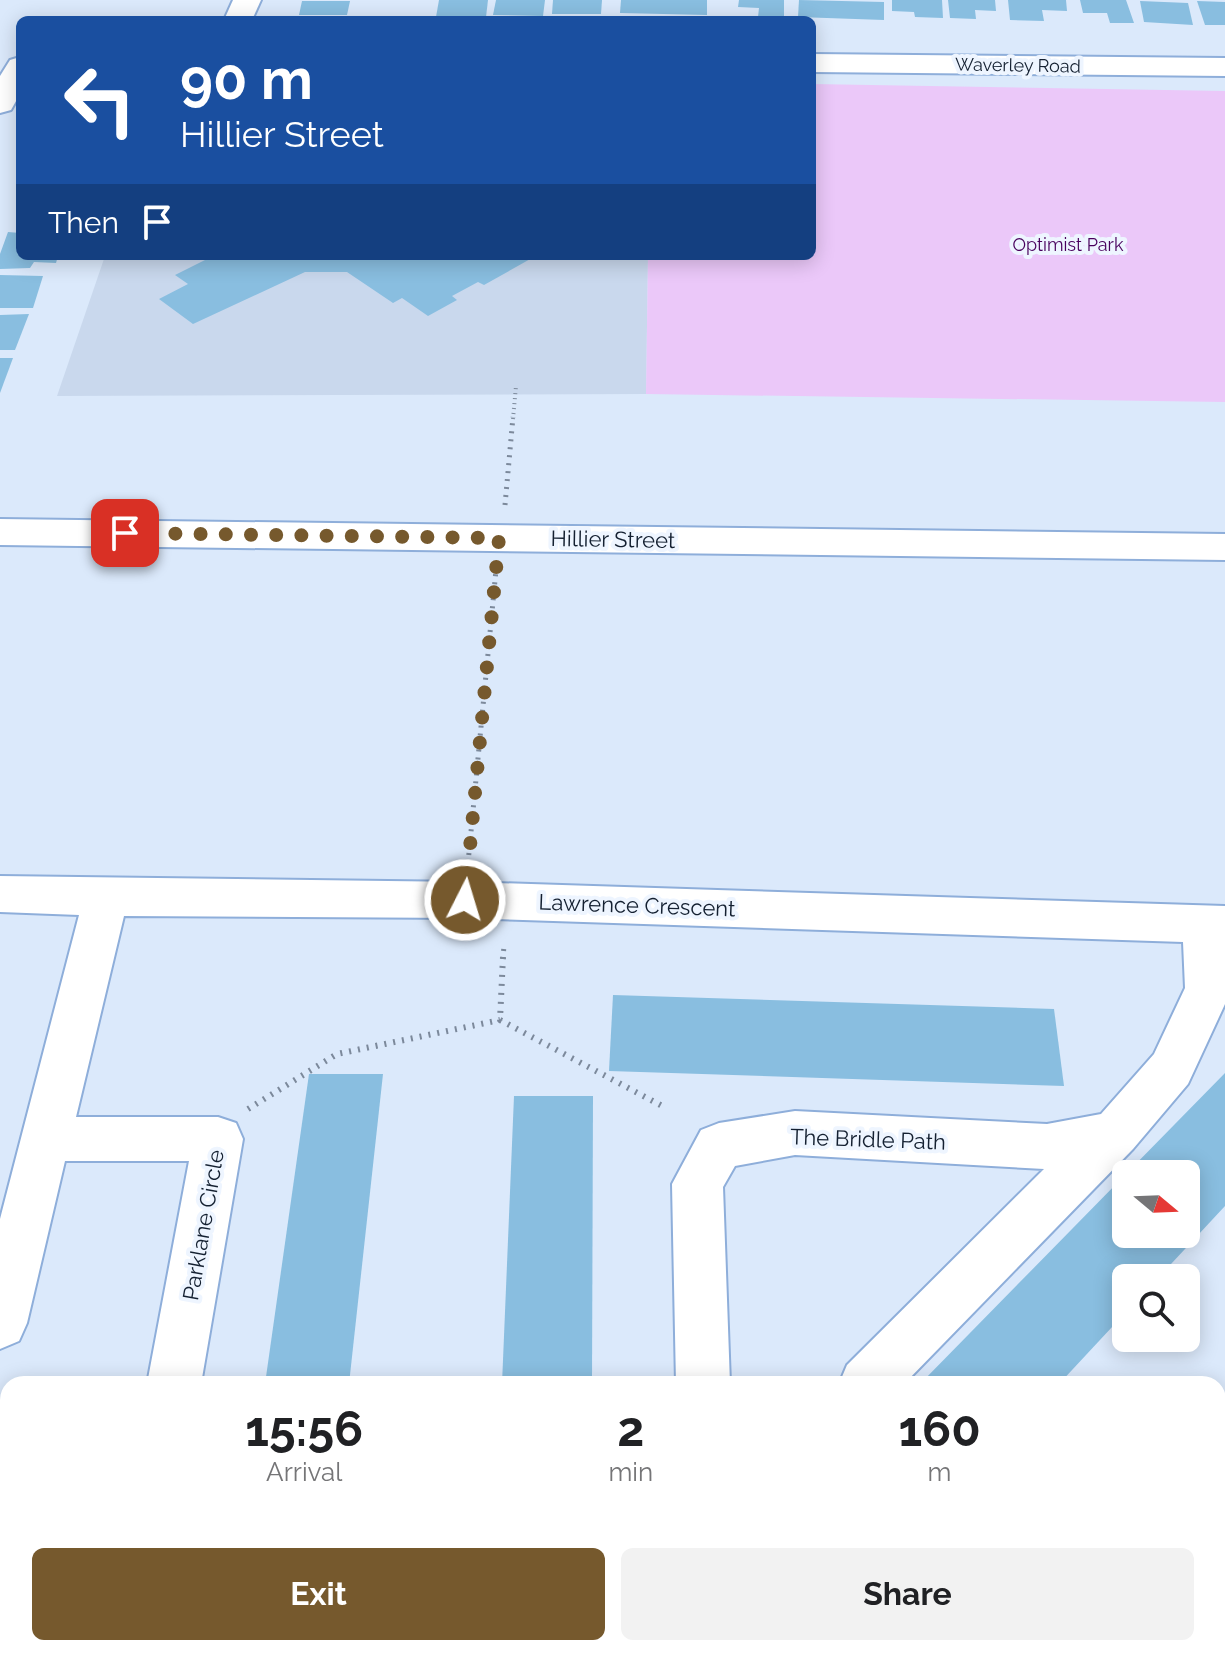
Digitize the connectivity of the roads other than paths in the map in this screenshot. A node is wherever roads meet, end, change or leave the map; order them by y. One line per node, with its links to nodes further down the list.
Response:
1 (816, 63): 2 (street, Waverley Road)
2 (1225, 67)
3 (16, 74): 4 (street)
4 (0, 104)
5 (0, 532): 6 (street, Hillier Street)
6 (1225, 547)
7 (0, 894): 8 (street, Lawrence Crescent)
8 (106, 897): 9 (street, Lawrence Crescent); 11 (street)
9 (1215, 924): 10 (street)
10 (1115, 1133): 14 (street, The Bridle Path); 15 (street)
11 (48, 1139): 12 (street); 13 (street, Parklane Circle)
12 (0, 1323)
13 (175, 1376)
14 (703, 1376)
15 (874, 1376)

